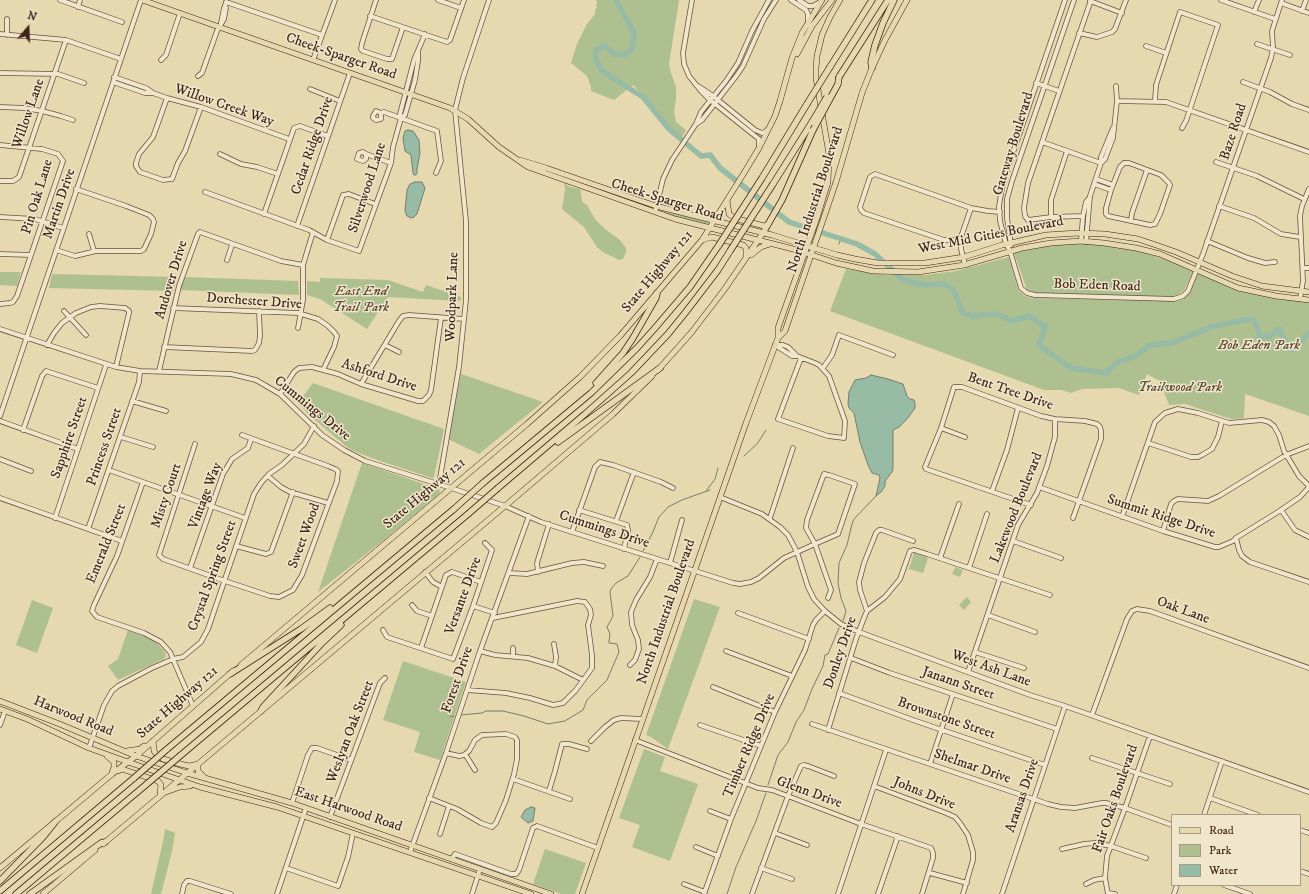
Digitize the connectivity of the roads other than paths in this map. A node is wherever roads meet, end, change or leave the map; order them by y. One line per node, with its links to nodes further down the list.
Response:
1 (60, 0): 31 (street)
2 (75, 0): 31 (street)
3 (80, 0): 31 (street)
4 (141, 0): 37 (main road, Cheek-Sparger Road); 56 (street, Martin Drive)
5 (334, 0): 49 (street)
6 (376, 0): 38 (street)
7 (438, 0): 32 (street)
8 (464, 0): 32 (street)
9 (489, 0): 86 (street, Woodpark Lane)
10 (692, 0): 70 (street)
11 (769, 0): 77 (street)
12 (776, 0): 83 (street)
13 (791, 0): 42 (street)
14 (799, 0): 15 (street)
15 (822, 0): 42 (main road)
16 (832, 0): 62 (main road)
17 (840, 0): 157 (main road, North Industrial Boulevard)
18 (888, 0): 65 (highway)
19 (894, 0): 59 (highway)
20 (907, 0): 59 (main road, North Industrial Boulevard)
21 (1065, 0): 69 (street, Gateway Boulevard)
22 (1074, 0): 71 (street, Gateway Boulevard)
23 (1126, 0): 34 (street)
24 (1221, 0): 35 (street)
25 (1259, 0): 35 (street)
26 (1306, 0): 33 (street)
27 (871, 1): 226 (highway, bridge)
28 (1090, 1): 34 (street); 45 (street)
29 (226, 2): 43 (street); 49 (street)
30 (1281, 2): 33 (street); 40 (street, Baze Road)
31 (76, 6): 41 (street)
32 (461, 8): 47 (street)
33 (1302, 11): 36 (street)
34 (1122, 12): 45 (street)
35 (1254, 12): 40 (street)
36 (1309, 13)
37 (180, 14): 43 (main road, Cheek-Sparger Road); 57 (street)
38 (370, 16): 44 (street); 44 (street)
39 (7, 19): 48 (street)
40 (1275, 19): 53 (street, Baze Road)
41 (122, 22)
42 (808, 22): 62 (main road)
43 (220, 25): 58 (main road, Cheek-Sparger Road); 64 (street)
44 (403, 27): 47 (street)
45 (1079, 33): 75 (street)
46 (0, 34): 48 (street)
47 (425, 34): 76 (street)
48 (7, 35): 50 (street)
49 (322, 35): 58 (street)
50 (66, 40): 56 (street); 63 (street, Willow Lane)
51 (1257, 44): 53 (street)
52 (1146, 46): 54 (street)
53 (1273, 48): 55 (street); 73 (street, Baze Road)
54 (1166, 53): 82 (street); 87 (street)
55 (1290, 55)
56 (120, 59): 66 (street, Martin Drive)
57 (161, 60)
58 (313, 60): 61 (main road, Cheek-Sparger Road)
59 (872, 68): 158 (main road, North Industrial Boulevard)
60 (0, 73): 63 (street)
61 (350, 73): 76 (main road, Cheek-Sparger Road); 81 (street, Cedar Ridge Drive)
62 (788, 73): 95 (main road, State Highway 121)
63 (54, 74): 68 (street); 89 (street, Willow Lane)
64 (198, 76)
65 (839, 77): 138 (highway, bridge); 236 (highway, bridge)
66 (113, 80): 78 (street, Willow Creek Way); 119 (street, Martin Drive)
67 (1243, 82): 73 (street)
68 (84, 83)
69 (1036, 83): 71 (street); 130 (street, Gateway Boulevard)
70 (696, 84): 77 (street); 79 (street)
71 (1044, 86): 75 (street); 154 (street, Gateway Boulevard)
72 (1116, 86): 80 (street)
73 (1260, 88): 88 (street); 97 (street, Baze Road)
74 (310, 89): 81 (street)
75 (1059, 91): 100 (street)
76 (409, 92): 86 (main road, Cheek-Sparger Road); 91 (street, Silverwood Lane)
77 (713, 96): 79 (street); 83 (street)
78 (167, 98): 84 (street, Willow Creek Way); 84 (street)
79 (710, 100): 83 (street); 94 (street)
80 (1117, 100): 82 (street); 110 (street)
81 (340, 101): 98 (street, Cedar Ridge Drive)
82 (1155, 101): 87 (street)
83 (716, 102): 93 (street); 94 (street)
84 (201, 106): 99 (street, Willow Creek Way)
85 (0, 107): 89 (street)
86 (455, 110): 129 (main road, Cheek-Sparger Road); 190 (street, Woodpark Lane)
87 (1190, 110): 96 (street); 97 (street)
88 (1309, 110)
89 (42, 111): 92 (street); 102 (street, Willow Lane)
90 (381, 113): 91 (street)
91 (402, 118): 109 (street, Silverwood Lane); 113 (street)
92 (73, 120)
93 (738, 120): 95 (street); 103 (street)
94 (696, 124): 129 (street)
95 (770, 126): 103 (main road, State Highway 121)
96 (1182, 128)
97 (1246, 129): 105 (street); 111 (street, Baze Road)
98 (328, 136): 99 (street); 140 (street, Cedar Ridge Drive)
99 (289, 140): 114 (street)
100 (1042, 142): 104 (street); 134 (street)
101 (0, 145): 102 (street, Pin Oak Lane)
102 (29, 148): 116 (street, Willow Lane); 136 (street, Pin Oak Lane)
103 (759, 148): 125 (main road, State Highway 121)
104 (1066, 151): 110 (street); 134 (street)
105 (1309, 152)
106 (220, 154): 114 (street)
107 (366, 154): 109 (street)
108 (1216, 162): 111 (street)
109 (391, 163): 126 (street, Silverwood Lane)
110 (1101, 163): 115 (street)
111 (1233, 168): 124 (street); 127 (street, Baze Road)
112 (1147, 170): 118 (street); 135 (street); 135 (street)
113 (436, 173)
114 (278, 174): 131 (street)
115 (1096, 178): 117 (street); 118 (street)
116 (0, 181)
117 (1094, 184): 121 (street); 123 (street)
118 (1113, 185): 121 (street)
119 (76, 189): 141 (street, Martin Drive); 160 (street)
120 (1309, 189): 124 (street)
121 (1111, 190): 135 (street)
122 (205, 192): 131 (street)
123 (1090, 196): 133 (street); 145 (street)
124 (1304, 199): 147 (street)
125 (727, 200): 137 (main road, State Highway 121); 138 (main road)
126 (375, 204): 148 (street); 148 (street, Silverwood Lane)
127 (1219, 206): 147 (street); 152 (street, Baze Road)
128 (971, 208): 130 (street); 150 (street); 150 (street)
129 (656, 209): 137 (main road, Cheek-Sparger Road); 139 (main road, Cheek-Sparger Road)
130 (1000, 212): 154 (street, Gateway Boulevard)
131 (264, 214): 140 (street)
132 (0, 216): 136 (street)
133 (1083, 216): 134 (street); 145 (street)
134 (1051, 217)
135 (1131, 220)
136 (42, 221): 141 (street); 164 (street, Pin Oak Lane)
137 (714, 221): 142 (main road, State Highway 121); 144 (main road, Cheek-Sparger Road)
138 (769, 223): 144 (highway)
139 (695, 224): 142 (main road, Cheek-Sparger Road); 151 (main road)
140 (297, 226): 143 (street)
141 (63, 228): 159 (street, Martin Drive)
142 (709, 228): 149 (main road, Cheek-Sparger Road); 151 (main road, State Highway 121)
143 (313, 232): 148 (street); 172 (street)
144 (763, 233): 149 (main road); 157 (main road, Cheek-Sparger Road)
145 (1084, 233): 153 (street); 154 (main road, West Mid Cities Boulevard); 170 (main road, West Mid Cities Boulevard)
146 (89, 234): 160 (street)
147 (1300, 237): 175 (street)
148 (327, 240)
149 (758, 240): 156 (main road, Cheek-Sparger Road); 169 (main road)
150 (961, 240): 166 (street)
151 (700, 241): 169 (main road); 178 (main road, State Highway 121)
152 (1207, 241): 170 (street, Baze Road); 171 (street)
153 (1084, 242): 161 (main road, West Mid Cities Boulevard); 177 (main road, West Mid Cities Boulevard)
154 (1008, 243): 161 (street, Gateway Boulevard); 166 (main road, West Mid Cities Boulevard)
155 (232, 244): 168 (street); 172 (street, Andover Drive); 184 (street, Andover Drive)
156 (771, 244): 162 (main road, Cheek-Sparger Road); 169 (main road)
157 (807, 246): 158 (main road, Cheek-Sparger Road); 162 (main road, North Industrial Boulevard)
158 (814, 248): 165 (main road, North Industrial Boulevard); 167 (main road, West Mid Cities Boulevard)
159 (56, 250): 160 (street); 194 (street, Martin Drive)
160 (94, 251)
161 (1010, 251): 173 (main road, West Mid Cities Boulevard); 177 (street, Bob Eden Road)
162 (804, 253): 165 (main road, Cheek-Sparger Road); 195 (main road, North Industrial Boulevard)
163 (0, 254): 164 (street)
164 (31, 255): 183 (street, Pin Oak Lane)
165 (811, 255): 174 (main road, West Mid Cities Boulevard); 195 (main road, North Industrial Boulevard)
166 (964, 257): 167 (main road, West Mid Cities Boulevard); 173 (street)
167 (855, 259): 174 (main road)
168 (227, 260)
169 (746, 260): 207 (main road)
170 (1200, 262): 177 (street, Baze Road); 179 (main road, West Mid Cities Boulevard)
171 (1275, 262)
172 (303, 265): 187 (street)
173 (965, 265): 174 (main road, West Mid Cities Boulevard)
174 (853, 267)
175 (1303, 268): 176 (street); 179 (street)
176 (1309, 268)
177 (1196, 270): 181 (main road, West Mid Cities Boulevard)
178 (657, 292): 226 (highway); 248 (main road, State Highway 121)
179 (1301, 292): 180 (main road, West Mid Cities Boulevard); 181 (street)
180 (1309, 292)
181 (1300, 300): 182 (main road, West Mid Cities Boulevard)
182 (1309, 300)
183 (0, 304)
184 (173, 308): 186 (street, Dorchester Drive); 199 (street, Andover Drive)
185 (64, 311): 188 (street)
186 (259, 311): 187 (street, Dorchester Drive); 199 (street)
187 (301, 314): 191 (street); 209 (street, Dorchester Drive)
188 (70, 317): 193 (street); 197 (street); 206 (street)
189 (441, 318): 190 (street); 196 (street); 212 (street, Ashford Drive)
190 (464, 319): 245 (street, Woodpark Lane)
191 (298, 328)
192 (0, 329): 194 (street, Cummings Drive)
193 (86, 335)
194 (26, 338): 197 (street, Cummings Drive); 218 (street, Martin Drive)
195 (778, 338): 198 (main road, North Industrial Boulevard)
196 (385, 344): 201 (street); 212 (street)
197 (47, 345): 205 (street, Cummings Drive)
198 (775, 345): 200 (street); 202 (street); 253 (main road, North Industrial Boulevard)
199 (164, 347): 211 (street, Andover Drive)
200 (790, 349): 202 (street); 204 (street)
201 (399, 352)
202 (787, 353): 204 (street)
203 (893, 355): 208 (street)
204 (799, 357): 208 (street); 208 (street)
205 (106, 365): 206 (street, Cummings Drive); 213 (street, Sapphire Street)
206 (116, 368): 210 (street, Cummings Drive)
207 (660, 368): 236 (highway); 260 (main road)
208 (823, 368)
209 (323, 370): 212 (street, Ashford Drive); 214 (street, Ashford Drive)
210 (140, 371): 211 (street, Cummings Drive); 215 (street, Princess Street)
211 (159, 371): 214 (street, Cummings Drive)
212 (361, 384)
213 (98, 388): 224 (street); 235 (street, Sapphire Street)
214 (280, 394): 222 (street, Cummings Drive)
215 (132, 401): 217 (street); 227 (street, Princess Street)
216 (1018, 408): 219 (street, Bent Tree Drive); 223 (street, Bent Tree Drive); 250 (street)
217 (166, 412)
218 (0, 416)
219 (1055, 419): 247 (street, Lakewood Boulevard); 255 (street, Bent Tree Drive)
220 (0, 421): 224 (street)
221 (1222, 421): 230 (street); 230 (street); 238 (street)
222 (314, 426): 237 (street, Crystal Spring Street); 245 (street, Cummings Drive)
223 (940, 428): 228 (street); 250 (street)
224 (23, 430): 235 (street)
225 (242, 435): 229 (street)
226 (541, 435): 302 (highway, bridge)
227 (121, 437): 233 (street); 240 (street, Princess Street)
228 (965, 437)
229 (251, 439): 237 (street); 259 (street, Vintage Way)
230 (1148, 443): 265 (street)
231 (196, 444): 252 (street, Misty Court)
232 (1309, 446): 238 (street)
233 (153, 447)
234 (793, 448): 268 (street)
235 (78, 449): 266 (street, Sapphire Street)
236 (542, 451): 307 (highway, bridge)
237 (294, 454): 243 (street, Crystal Spring Street); 256 (street, Sweet Wood)
238 (1286, 455): 246 (street); 274 (street)
239 (0, 459): 241 (street)
240 (109, 470): 244 (street); 273 (street, Princess Street)
241 (31, 471)
242 (634, 472): 249 (street); 261 (street); 271 (street)
243 (268, 476): 251 (street); 267 (street, Crystal Spring Street)
244 (143, 482): 252 (street); 278 (street, Emerald Street)
245 (439, 484): 248 (street, Cummings Drive)
246 (1309, 486): 262 (street, Summit Ridge Drive)
247 (1039, 487): 255 (street, Summit Ridge Drive); 258 (street, Lakewood Boulevard)
248 (451, 488): 260 (street, Cummings Drive); 332 (main road, State Highway 121)
249 (673, 488)
250 (992, 491): 258 (street)
251 (293, 492): 256 (street); 283 (street)
252 (178, 494): 259 (street); 291 (street, Misty Court)
253 (720, 497): 268 (street, West Ash Lane); 293 (main road, North Industrial Boulevard)
254 (0, 498): 266 (street)
255 (1079, 501): 265 (street, Summit Ridge Drive); 269 (street)
256 (328, 504): 298 (street, Sweet Wood)
257 (959, 504): 286 (street)
258 (1031, 505): 280 (street, Lakewood Boulevard)
259 (212, 506): 267 (street); 291 (street, Vintage Way)
260 (505, 506): 264 (street, Cummings Drive); 294 (main road)
261 (579, 510): 271 (street); 275 (street)
262 (1281, 510): 276 (street); 277 (street, Summit Ridge Drive)
263 (987, 514): 292 (street)
264 (529, 516): 272 (street, Cummings Drive); 296 (street, Forest Drive)
265 (1122, 517): 274 (street, Summit Ridge Drive)
266 (54, 518): 273 (street)
267 (245, 518): 283 (street, Crystal Spring Street)
268 (770, 518): 285 (street, West Ash Lane)
269 (1073, 518)
270 (682, 520): 289 (street)
271 (616, 521): 284 (street)
272 (549, 524): 275 (street, Cummings Drive); 295 (street)
273 (88, 530): 278 (street)
274 (1162, 531): 277 (street, Summit Ridge Drive)
275 (572, 532): 284 (street, Cummings Drive)
276 (1309, 537)
277 (1236, 538): 300 (street)
278 (122, 541): 326 (street, Emerald Street)
279 (913, 541): 309 (street)
280 (1013, 541): 287 (street); 297 (street, Lakewood Boulevard)
281 (484, 543): 299 (street, Versante Drive)
282 (815, 544): 282 (street, Cummings Drive); 285 (street, Cummings Drive); 304 (street)
283 (236, 546): 298 (street, Crystal Spring Street)
284 (624, 549): 288 (street, Cummings Drive)
285 (798, 552): 293 (street, Cummings Drive); 308 (street, West Ash Lane)
286 (940, 558): 292 (street); 309 (street, Donley Drive)
287 (1061, 558)
288 (657, 559): 289 (street, Cummings Drive); 327 (street)
289 (670, 564): 293 (street, Cummings Drive)
290 (603, 566): 295 (street)
291 (190, 568): 298 (street)
292 (969, 568): 297 (street)
293 (694, 571): 348 (main road, North Industrial Boulevard)
294 (425, 572): 301 (street); 345 (main road)
295 (538, 572): 296 (street)
296 (509, 573): 311 (street, Forest Drive)
297 (1000, 579): 303 (street); 312 (street, Lakewood Boulevard)
298 (225, 581): 326 (street, Crystal Spring Street)
299 (481, 582): 301 (street); 306 (street, Versante Drive)
300 (1309, 582)
301 (442, 587): 313 (street)
302 (352, 594): 332 (highway); 447 (highway, bridge)
303 (1050, 595)
304 (828, 598)
305 (412, 606): 313 (street)
306 (473, 606): 311 (street); 319 (street, Versante Drive)
307 (357, 607): 345 (highway); 451 (highway, bridge)
308 (825, 611): 315 (street, West Ash Lane); 317 (street, Timber Ridge Drive)
309 (867, 611): 315 (street, Donley Drive)
310 (738, 613): 317 (street)
311 (494, 615): 321 (street, Forest Drive); 335 (street)
312 (988, 615): 316 (street); 323 (street, Lakewood Boulevard)
313 (432, 616): 319 (street)
314 (383, 630): 319 (street)
315 (859, 632): 325 (street, Donley Drive); 331 (street, West Ash Lane)
316 (1035, 632)
317 (809, 640): 333 (street, Timber Ridge Drive)
318 (554, 644): 328 (street)
319 (421, 648)
320 (513, 648): 324 (street)
321 (480, 651): 324 (street); 337 (street, Forest Drive)
322 (726, 652): 333 (street)
323 (975, 652): 329 (street); 331 (street, Lakewood Boulevard)
324 (513, 656): 328 (street)
325 (851, 658): 338 (street, Donley Drive); 339 (street, Janann Street)
326 (173, 659): 342 (street); 358 (street, Crystal Spring Street)
327 (630, 665)
328 (555, 666): 335 (street)
329 (1024, 668)
330 (1309, 668): 347 (street, Oak Lane)
331 (968, 672): 343 (street, West Ash Lane)
332 (230, 674): 342 (main road, State Highway 121)
333 (792, 676): 346 (street, Timber Ridge Drive)
334 (385, 678): 372 (street, Weslyan Oak Street)
335 (583, 680): 337 (street)
336 (712, 687): 346 (street)
337 (467, 690): 368 (street, Forest Drive)
338 (839, 692): 353 (street, Brownstone Street); 356 (street, Donley Drive)
339 (953, 694): 353 (street); 354 (street, Janann Street)
340 (0, 701): 341 (main road, Harwood Road)
341 (8, 704): 344 (main road); 349 (main road, Harwood Road)
342 (193, 706): 360 (main road, State Highway 121)
343 (1065, 706): 347 (street, West Ash Lane); 354 (street, Aransas Drive)
344 (2, 710): 352 (street); 355 (main road, Harwood Road)
345 (261, 711): 375 (main road)
346 (775, 712): 362 (street, Timber Ridge Drive)
347 (1092, 715): 357 (street, West Ash Lane)
348 (642, 719): 359 (main road, North Industrial Boulevard); 361 (street)
349 (54, 721): 355 (main road); 358 (main road, Harwood Road)
350 (812, 724): 356 (street, Shelmar Drive)
351 (700, 725): 362 (street)
352 (0, 726)
353 (942, 729): 376 (street); 377 (street, Brownstone Street)
354 (1057, 729): 377 (street, Aransas Drive)
355 (51, 730): 363 (main road, Harwood Road)
356 (828, 730): 365 (street, Shelmar Drive)
357 (1150, 736): 374 (street, West Ash Lane); 380 (street, Fair Oaks Boulevard)
358 (92, 738): 363 (street, Crystal Spring Street); 366 (main road, Harwood Road)
359 (635, 740): 386 (street, Glenn Drive); 426 (main road, North Industrial Boulevard)
360 (153, 741): 366 (main road); 370 (main road, State Highway 121); 375 (main road)
361 (591, 741)
362 (761, 746): 386 (street, Timber Ridge Drive)
363 (89, 748): 367 (main road, Harwood Road)
364 (587, 749): 391 (street)
365 (886, 750): 376 (street, Shelmar Drive); 388 (street)
366 (125, 751): 370 (main road, Harwood Road)
367 (103, 753): 373 (main road, Harwood Road); 381 (main road)
368 (446, 753): 369 (street); 395 (street, Forest Drive)
369 (465, 754): 378 (street); 384 (street)
370 (136, 756): 373 (main road, State Highway 121); 379 (main road, East Harwood Road)
371 (1092, 758): 380 (street)
372 (351, 760): 400 (street); 408 (street, Weslyan Oak Street)
373 (128, 762): 381 (main road, State Highway 121); 385 (main road, East Harwood Road)
374 (1222, 762): 392 (street, West Ash Lane); 396 (street)
375 (198, 764): 379 (main road); 383 (main road)
376 (930, 764): 399 (street, Shelmar Drive)
377 (1045, 765): 399 (street, Aransas Drive)
378 (475, 770)
379 (186, 773): 383 (main road, East Harwood Road); 385 (main road)
380 (1137, 773): 387 (street); 403 (street, Fair Oaks Boulevard)
381 (112, 774): 393 (main road); 410 (main road, State Highway 121)
382 (834, 776): 394 (street)
383 (204, 777): 390 (main road, East Harwood Road)
384 (513, 779): 391 (street); 401 (street)
385 (178, 780): 389 (main road, East Harwood Road); 393 (main road)
386 (746, 783): 394 (street, Glenn Drive); 409 (street, Timber Ridge Drive)
387 (1170, 784)
388 (874, 786): 412 (street); 442 (street, Johns Drive)
389 (200, 787): 393 (main road); 397 (main road, East Harwood Road)
390 (249, 790): 397 (main road); 400 (main road, East Harwood Road)
391 (549, 791): 398 (street)
392 (1309, 792)
393 (159, 795): 420 (main road)
394 (788, 796): 412 (street, Glenn Drive); 416 (street)
395 (430, 798): 401 (street); 422 (street, Forest Drive)
396 (1210, 798): 405 (street); 406 (street)
397 (250, 799): 407 (main road, East Harwood Road)
398 (570, 799)
399 (1033, 799): 403 (street, Shelmar Drive); 465 (street, Aransas Drive)
400 (292, 803): 402 (main road, East Harwood Road)
401 (449, 806): 417 (street)
402 (306, 808): 407 (street); 408 (main road, East Harwood Road)
403 (1125, 808): 413 (street, Shelmar Drive); 424 (street, Fair Oaks Boulevard)
404 (710, 811): 409 (street)
405 (1204, 814)
406 (1255, 814)
407 (304, 816): 411 (main road, East Harwood Road); 434 (street)
408 (330, 816): 411 (main road); 414 (main road, East Harwood Road)
409 (732, 819): 429 (street, Timber Ridge Drive)
410 (55, 822): 433 (main road, State Highway 121); 441 (highway)
411 (328, 824): 415 (main road, East Harwood Road)
412 (861, 824): 418 (street, Glenn Drive); 461 (street)
413 (1171, 825)
414 (356, 826): 415 (main road); 419 (main road, East Harwood Road)
415 (353, 833): 421 (main road, East Harwood Road); 434 (street)
416 (775, 833): 423 (street); 435 (street)
417 (440, 834)
418 (898, 836): 437 (street, Glenn Drive); 462 (street)
419 (388, 837): 421 (main road); 422 (main road, East Harwood Road)
420 (104, 842): 452 (highway); 453 (main road)
421 (385, 844): 428 (main road, East Harwood Road)
422 (412, 845): 428 (street, Forest Drive); 431 (main road, East Harwood Road)
423 (807, 845)
424 (1111, 846): 427 (street); 430 (street); 439 (street, Fair Oaks Boulevard)
425 (696, 847): 429 (street)
426 (598, 848): 431 (street); 459 (main road, North Industrial Boulevard)
427 (1062, 848)
428 (410, 852): 432 (main road, East Harwood Road)
429 (718, 856): 449 (street, Timber Ridge Drive)
430 (1146, 858)
431 (452, 859): 432 (main road); 436 (main road, East Harwood Road)
432 (450, 866): 438 (main road, East Harwood Road)
433 (0, 868)
434 (286, 868): 456 (street)
435 (761, 868): 440 (street); 460 (street)
436 (480, 869): 438 (street); 445 (main road, East Harwood Road)
437 (930, 873): 442 (street); 463 (street, Glenn Drive)
438 (478, 876): 448 (main road, East Harwood Road); 457 (street)
439 (1105, 878): 444 (street); 450 (street, Fair Oaks Boulevard)
440 (792, 880)
441 (0, 881)
442 (967, 883): 464 (street, Johns Drive)
443 (684, 884): 449 (street)
444 (1086, 884)
445 (528, 886): 448 (street); 458 (main road, East Harwood Road)
446 (1227, 886): 467 (street)
447 (0, 891)
448 (527, 893)
449 (704, 893)
450 (1108, 893): 466 (street)
451 (16, 894)
452 (30, 894)
453 (43, 894)
454 (182, 894): 455 (street)
455 (231, 894)
456 (277, 894)
457 (472, 894)
458 (551, 894)
459 (582, 894)
460 (752, 894)
461 (838, 894)
462 (878, 894)
463 (922, 894)
464 (963, 894)
465 (1002, 894)
466 (1115, 894)
467 (1250, 894)

